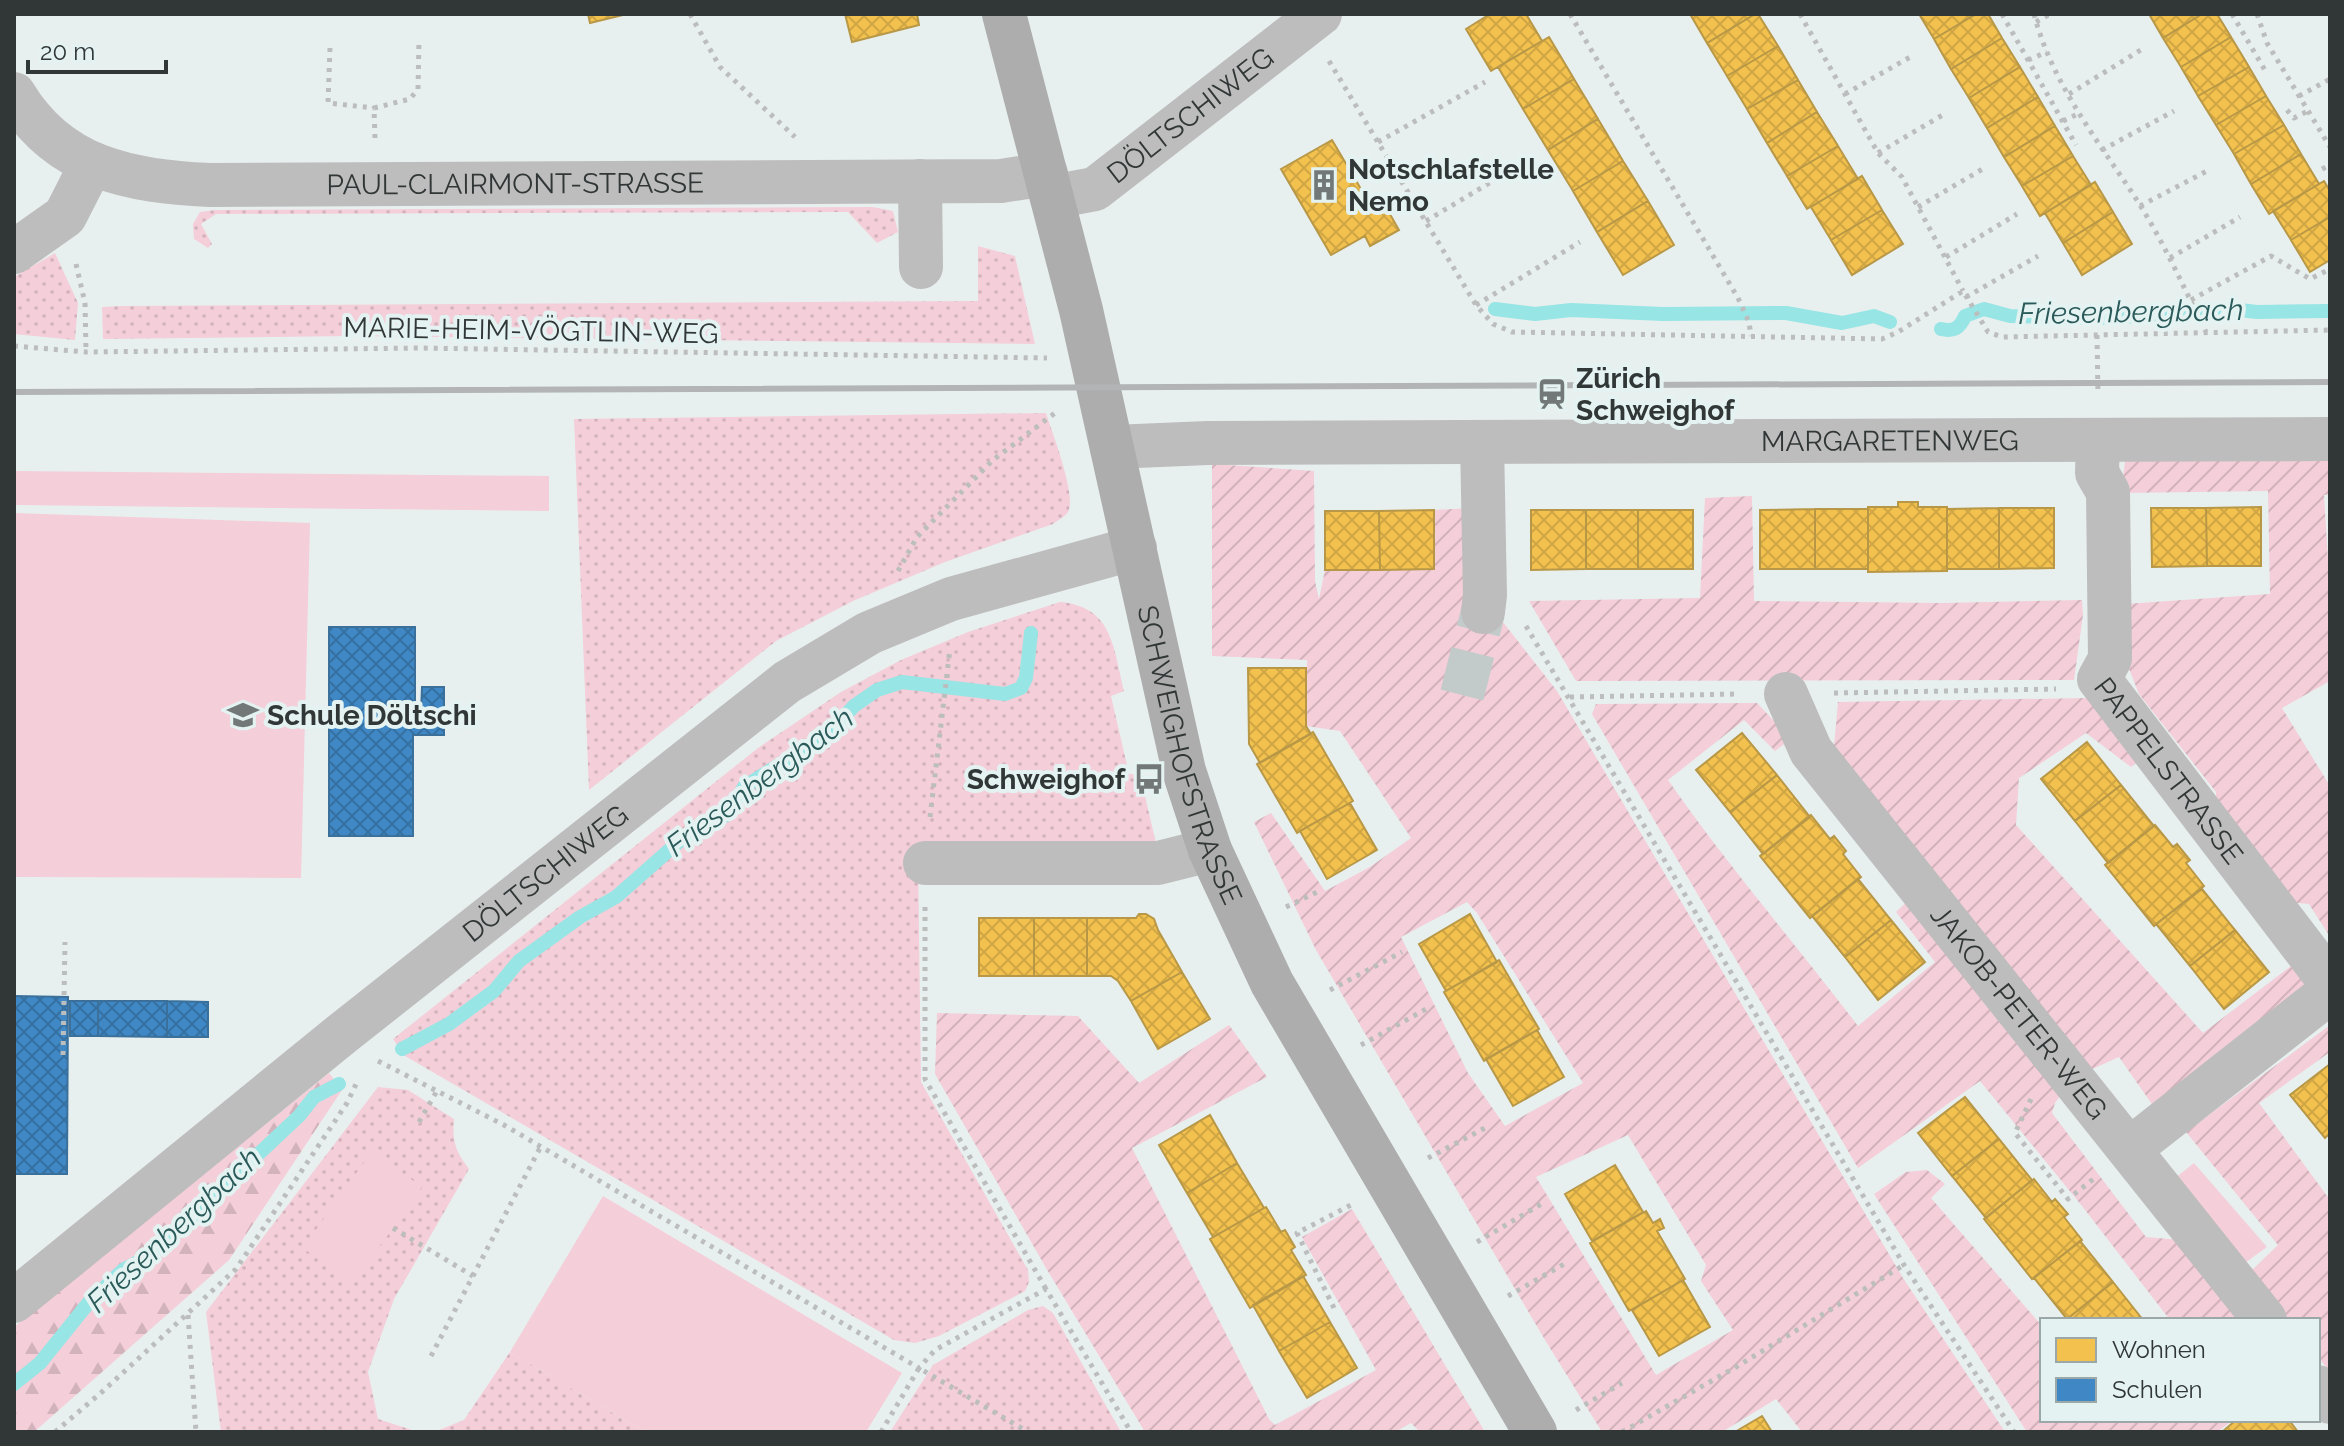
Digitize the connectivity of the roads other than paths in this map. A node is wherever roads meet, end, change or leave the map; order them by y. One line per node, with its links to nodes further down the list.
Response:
1 (1004, 14): 6 (main road, SCHWEIGHOFSTRASSE)
2 (1323, 35): 6 (street, DÖLTSCHIWEG)
3 (14, 94): 4 (street, PAUL-CLAIRMONT-STRASSE)
4 (91, 165): 5 (street, PAUL-CLAIRMONT-STRASSE); 7 (street)
5 (920, 181): 6 (street, PAUL-CLAIRMONT-STRASSE); 8 (street)
6 (1049, 186): 12 (main road, SCHWEIGHOFSTRASSE)
7 (14, 252)
8 (921, 267)
9 (2330, 439): 10 (street, MARGARETENWEG)
10 (2098, 440): 11 (street, MARGARETENWEG); 18 (street, PAPPELSTRASSE)
11 (1482, 442): 12 (street, MARGARETENWEG); 14 (street)
12 (1112, 447): 13 (main road, SCHWEIGHOFSTRASSE)
13 (1135, 548): 16 (main road, SCHWEIGHOFSTRASSE); 21 (street, DÖLTSCHIWEG)
14 (1503, 617)
15 (1786, 694): 20 (street, JAKOB-PETER-WEG)
16 (1210, 850): 17 (street); 23 (main road, SCHWEIGHOFSTRASSE)
17 (925, 863)
18 (2330, 982)
19 (2330, 992): 20 (street)
20 (2131, 1148): 22 (street, JAKOB-PETER-WEG)
21 (14, 1301)
22 (2263, 1318)
23 (1535, 1432)

